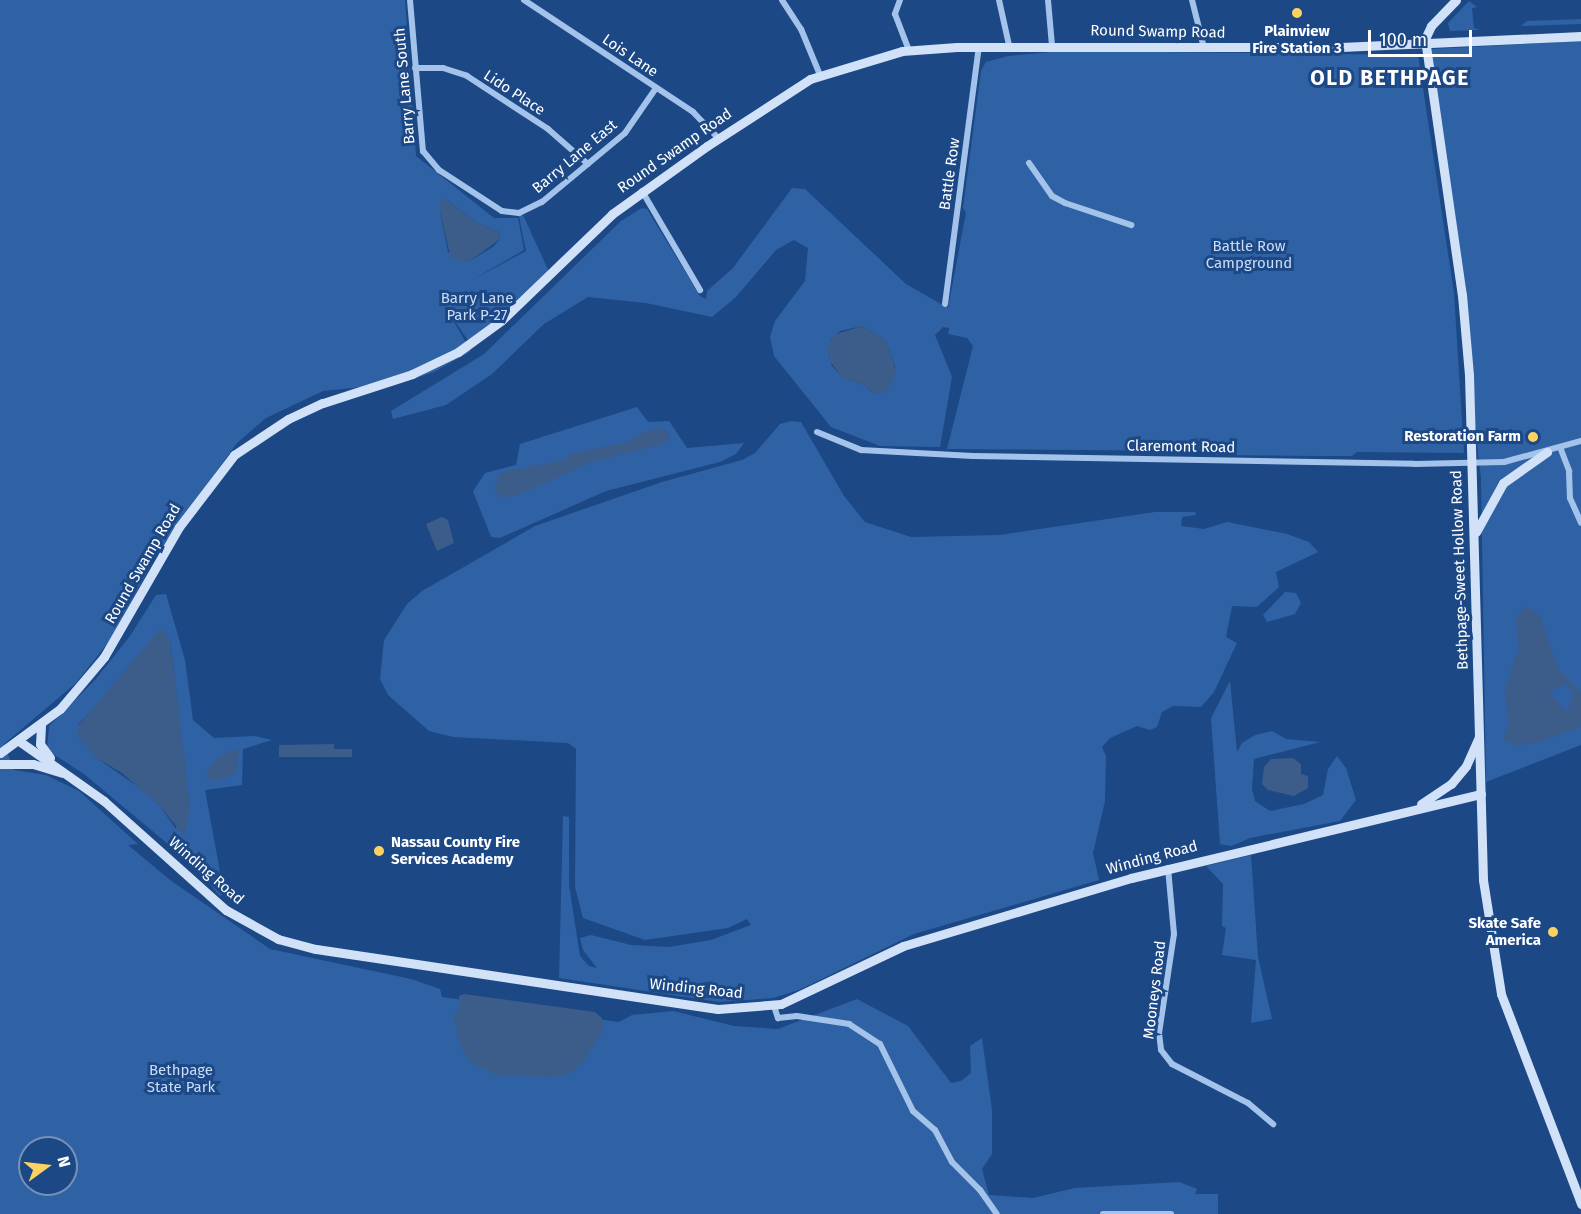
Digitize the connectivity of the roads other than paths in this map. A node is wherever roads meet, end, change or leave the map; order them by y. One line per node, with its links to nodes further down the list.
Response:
1 (410, 0): 16 (street, Barry Lane South)
2 (524, 0): 18 (street, Lois Lane)
3 (782, 0): 17 (street)
4 (900, 0): 15 (street)
5 (999, 0): 11 (street)
6 (1048, 0): 12 (street)
7 (1191, 0): 14 (street)
8 (1456, 0): 10 (main road)
9 (1581, 36): 10 (main road, Round Swamp Road)
10 (1425, 43): 14 (main road, Round Swamp Road); 31 (main road, Bethpage-Sweet Hollow Road)
11 (1009, 45): 12 (main road, Round Swamp Road); 13 (main road, Round Swamp Road)
12 (1052, 45): 14 (main road, Round Swamp Road)
13 (979, 47): 15 (main road, Round Swamp Road); 26 (street, Battle Row)
14 (1204, 48)
15 (909, 51): 17 (main road, Round Swamp Road)
16 (415, 68): 21 (street, Lido Place); 22 (street, Barry Lane South)
17 (820, 75): 19 (main road, Round Swamp Road)
18 (656, 88): 19 (street, Lois Lane); 21 (street, Barry Lane East)
19 (718, 138): 23 (main road, Round Swamp Road)
20 (1029, 163): 24 (street)
21 (588, 164): 22 (street, Barry Lane East)
22 (433, 166)
23 (642, 192): 25 (street); 34 (main road, Round Swamp Road)
24 (1131, 225)
25 (700, 290)
26 (945, 304)
27 (817, 432): 31 (street, Claremont Road)
28 (1581, 441): 29 (street)
29 (1560, 447): 30 (street); 32 (street)
30 (1547, 452): 31 (street, Claremont Road); 33 (main road)
31 (1472, 463): 33 (main road, Bethpage-Sweet Hollow Road)
32 (1581, 523)
33 (1475, 534): 35 (main road, Bethpage-Sweet Hollow Road)
34 (40, 726): 36 (main road, Round Swamp Road); 39 (main road)
35 (1480, 735): 41 (main road, Bethpage-Sweet Hollow Road); 42 (main road)
36 (20, 741): 37 (main road, Round Swamp Road); 39 (main road, Winding Road)
37 (0, 753)
38 (0, 764): 40 (main road)
39 (55, 764): 40 (main road, Winding Road)
40 (79, 781): 44 (main road, Winding Road)
41 (1481, 794): 42 (main road, Winding Road); 46 (main road, Bethpage-Sweet Hollow Road)
42 (1413, 809): 43 (main road, Winding Road)
43 (1168, 868): 44 (main road, Winding Road); 45 (street, Mooneys Road)
44 (774, 1006): 47 (street)
45 (1273, 1124)
46 (1581, 1204)
47 (997, 1214)
48 (1103, 1214): 49 (street)
49 (1171, 1214)

